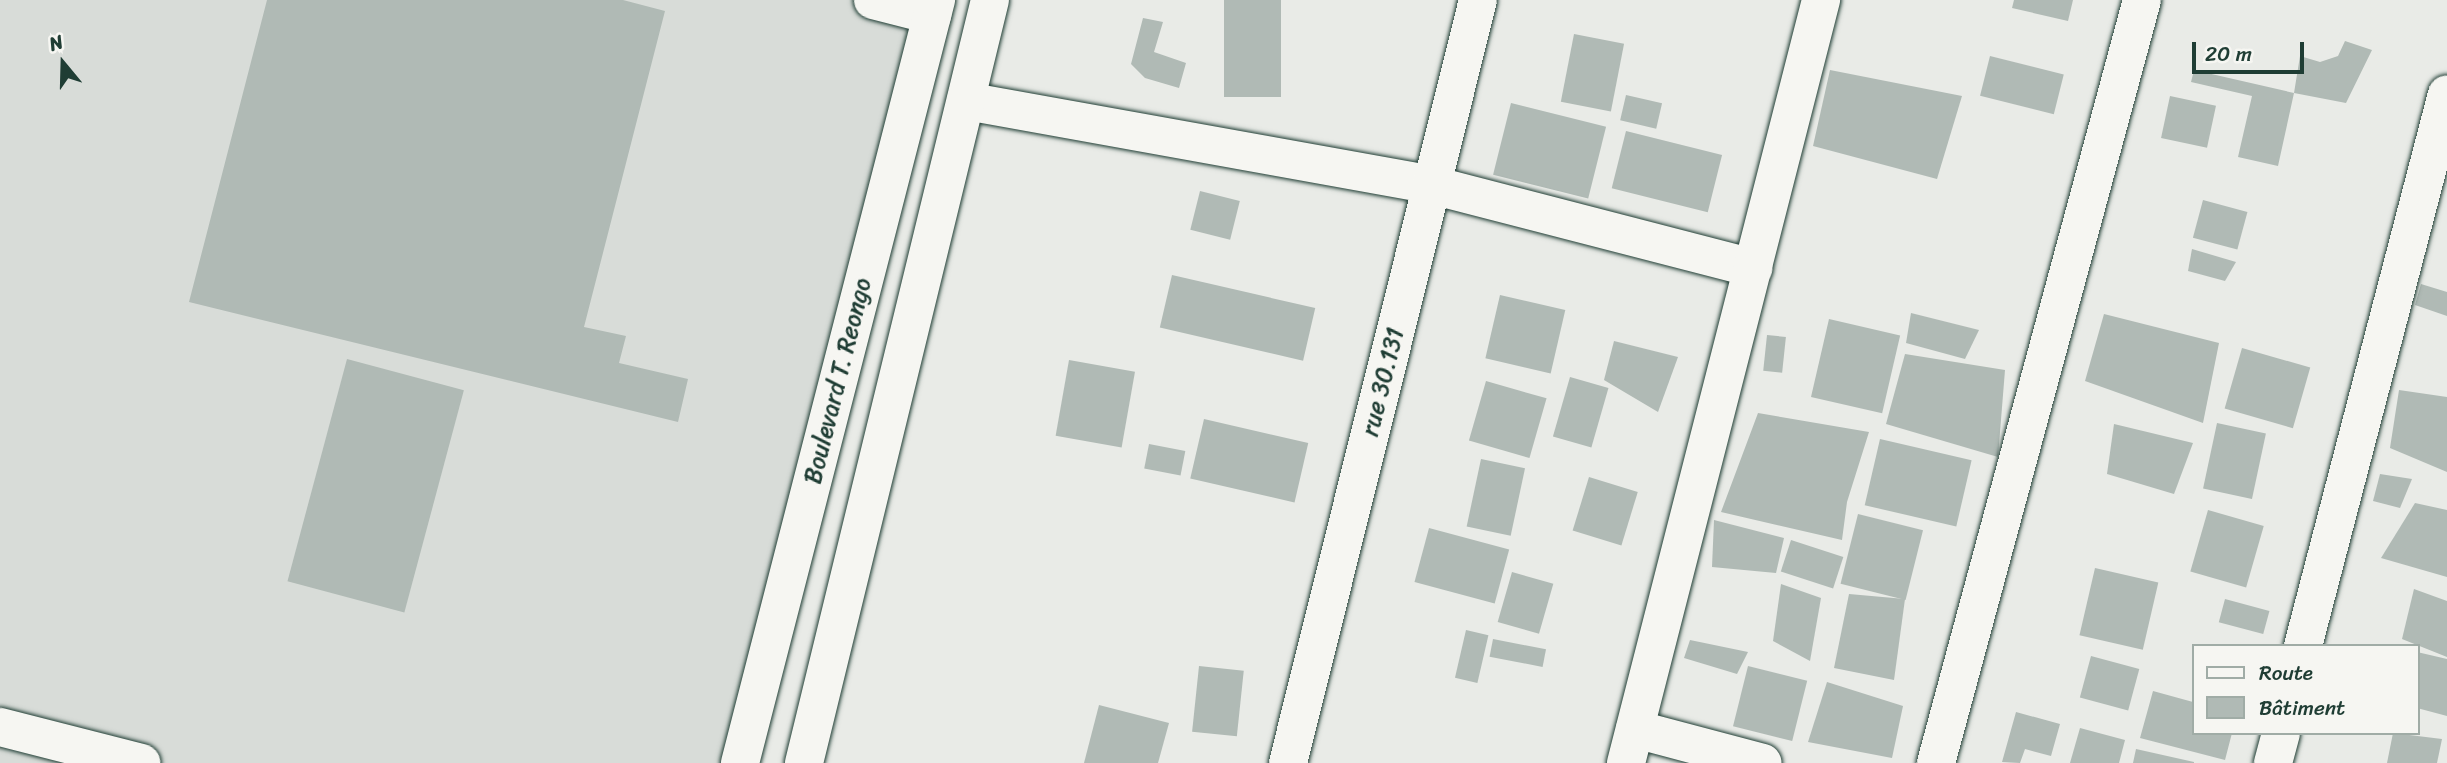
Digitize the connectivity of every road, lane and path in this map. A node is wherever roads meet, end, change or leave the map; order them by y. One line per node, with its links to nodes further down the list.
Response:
1 (873, 0): 6 (street)
2 (990, 0): 8 (street)
3 (1478, 0): 9 (street, rue 30.131)
4 (1821, 0): 10 (street)
5 (2143, 0): 20 (street)
6 (934, 7): 16 (street, Boulevard T. Reongo)
7 (2447, 94): 11 (street)
8 (966, 101): 9 (street); 17 (street)
9 (1432, 185): 10 (street); 18 (street, rue 30.131)
10 (1753, 268): 14 (street)
11 (2305, 644)
12 (2280, 735): 21 (street)
13 (4, 740): 15 (street)
14 (1630, 746): 19 (street)
15 (141, 763)
16 (740, 763)
17 (804, 763)
18 (1288, 763)
19 (1763, 763)
20 (1936, 763)
21 (2273, 763)

